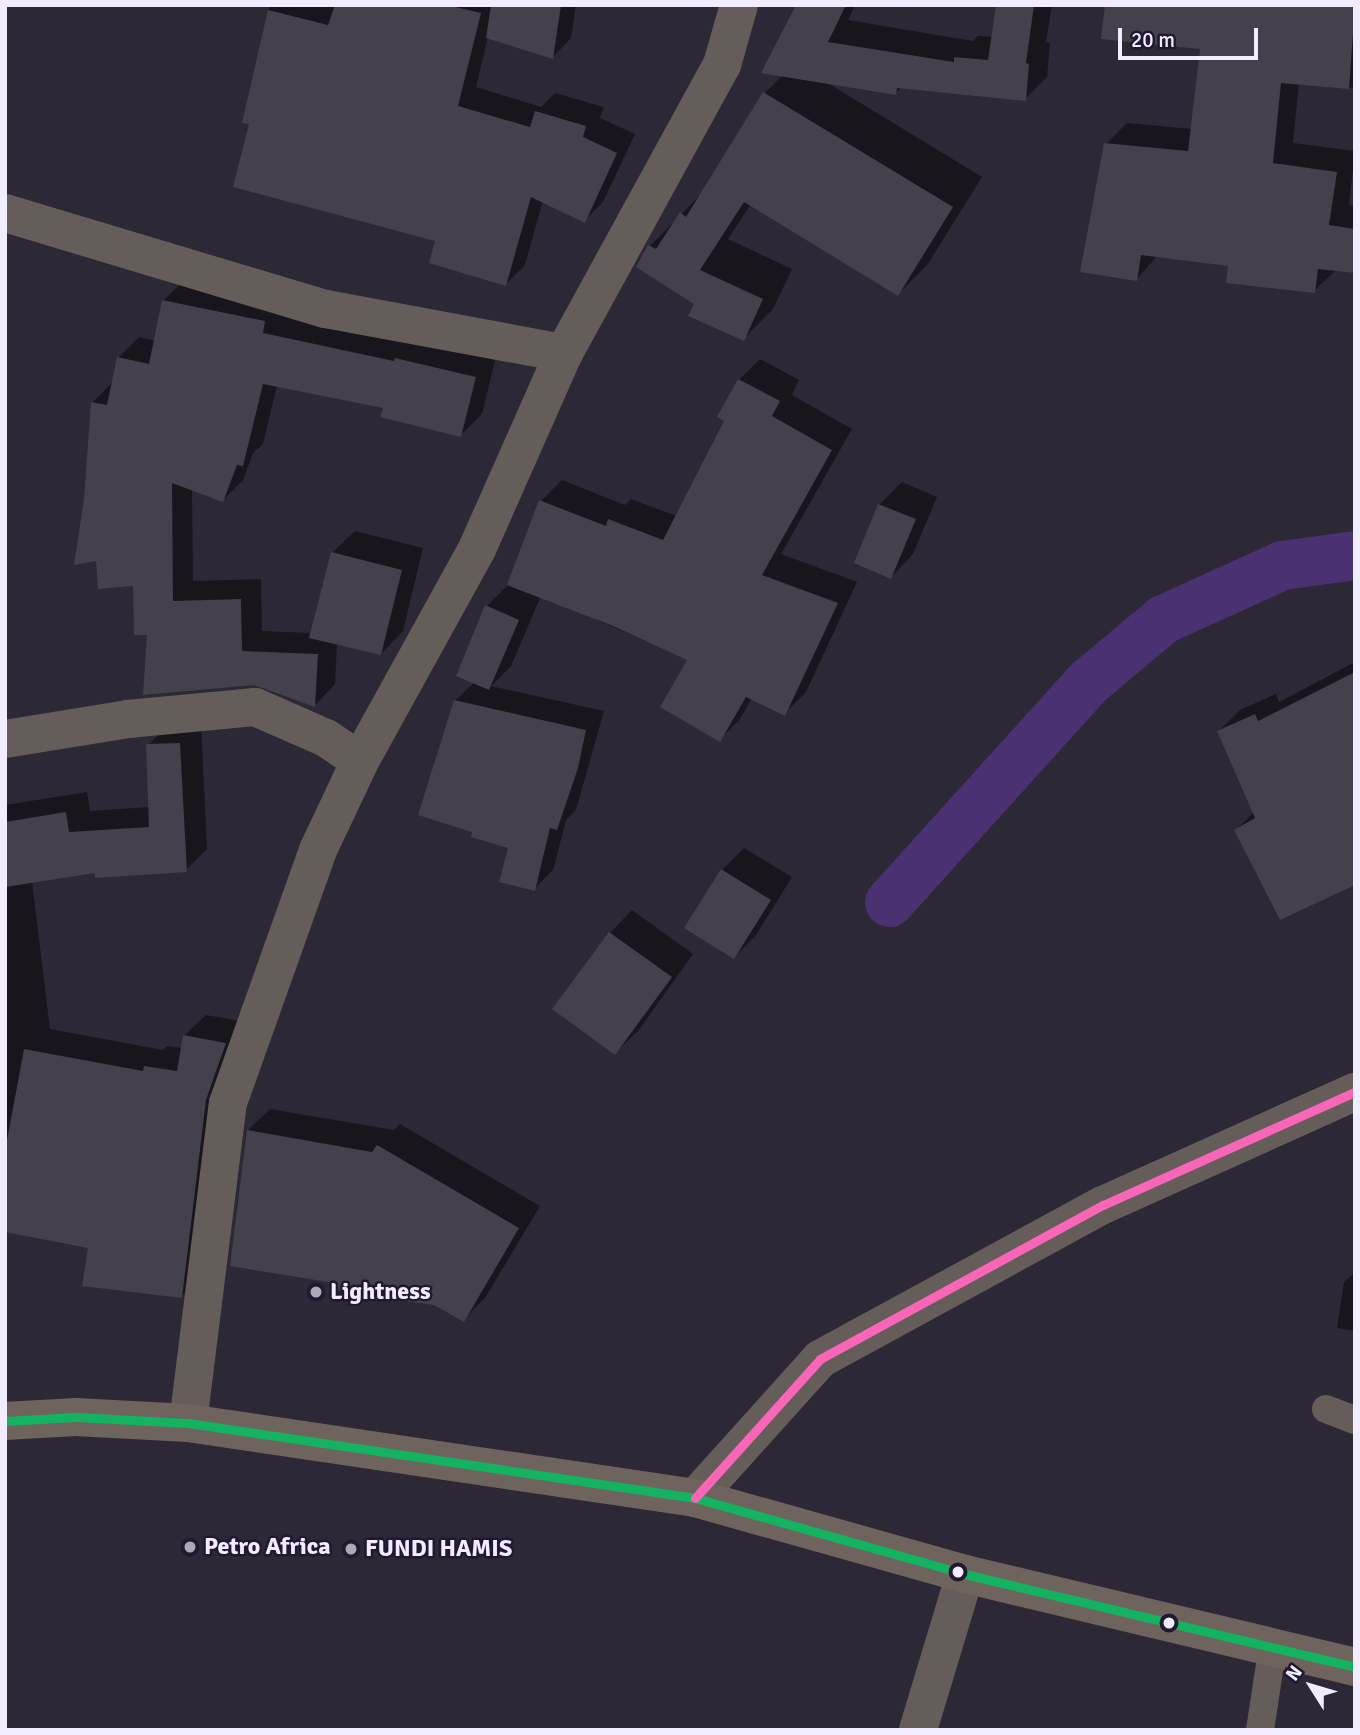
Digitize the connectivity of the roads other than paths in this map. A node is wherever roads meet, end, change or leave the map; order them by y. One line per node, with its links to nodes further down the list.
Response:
1 (739, 5): 3 (street)
2 (5, 214): 3 (street)
3 (564, 354): 5 (street)
4 (5, 739): 5 (street)
5 (360, 761): 10 (street)
6 (1355, 1092): 11 (street)
7 (1326, 1409): 8 (lane)
8 (1355, 1420)
9 (5, 1422): 10 (highway)
10 (188, 1423): 11 (highway)
11 (695, 1498): 12 (highway)
12 (965, 1574): 13 (highway); 15 (street)
13 (1273, 1645): 14 (highway); 16 (lane)
14 (1355, 1667)
15 (918, 1730)
16 (1260, 1730)

